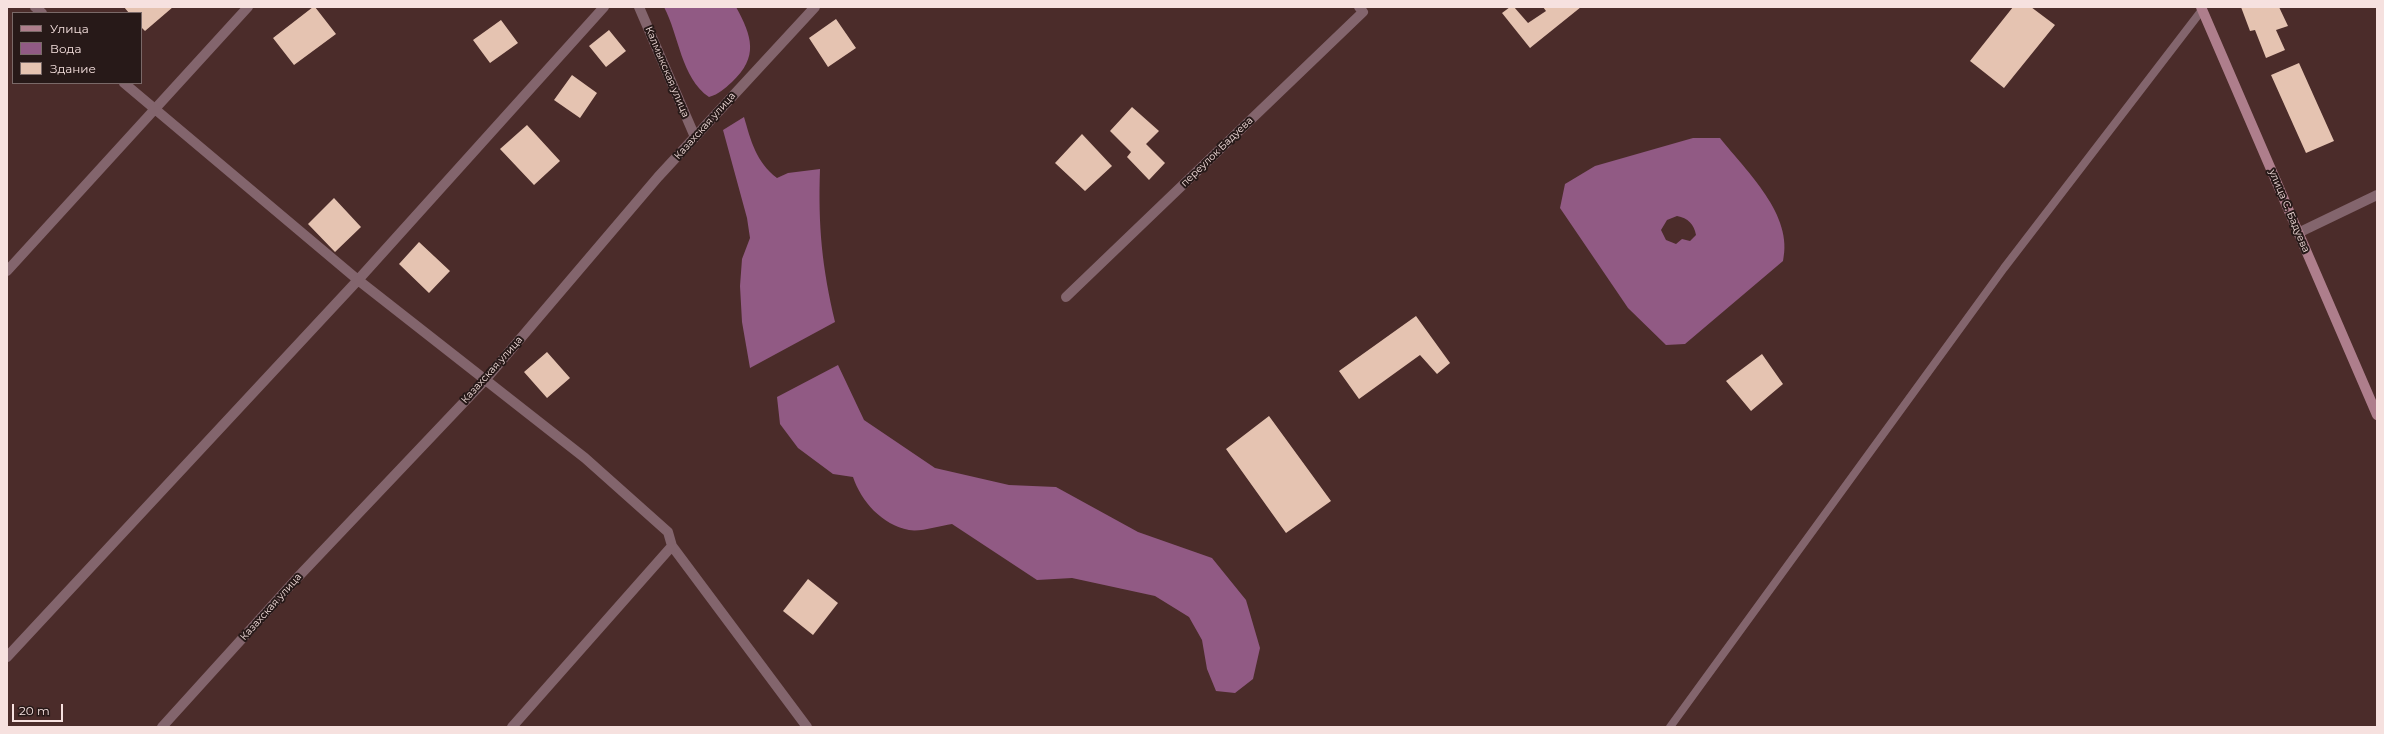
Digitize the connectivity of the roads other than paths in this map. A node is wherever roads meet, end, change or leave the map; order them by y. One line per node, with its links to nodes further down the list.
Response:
1 (248, 7): 8 (street)
2 (604, 7): 13 (street)
3 (639, 7): 9 (street, Калмыкская улица)
4 (814, 7): 9 (street, Казахская улица)
5 (1360, 7): 14 (street, переулок Бадуева)
6 (2202, 8): 11 (main road, улица С. Бадуева); 22 (lane)
7 (125, 84): 8 (street)
8 (154, 109): 12 (street); 13 (street)
9 (695, 138): 15 (street, Казахская улица)
10 (2377, 195): 11 (street)
11 (2298, 233): 16 (main road, улица С. Бадуева)
12 (7, 271)
13 (358, 280): 15 (street); 18 (street)
14 (1066, 297)
15 (486, 379): 17 (street); 19 (street, Казахская улица)
16 (2377, 416)
17 (672, 546): 20 (street); 21 (street)
18 (7, 657)
19 (162, 727)
20 (512, 727)
21 (807, 727)
22 (1670, 727)

